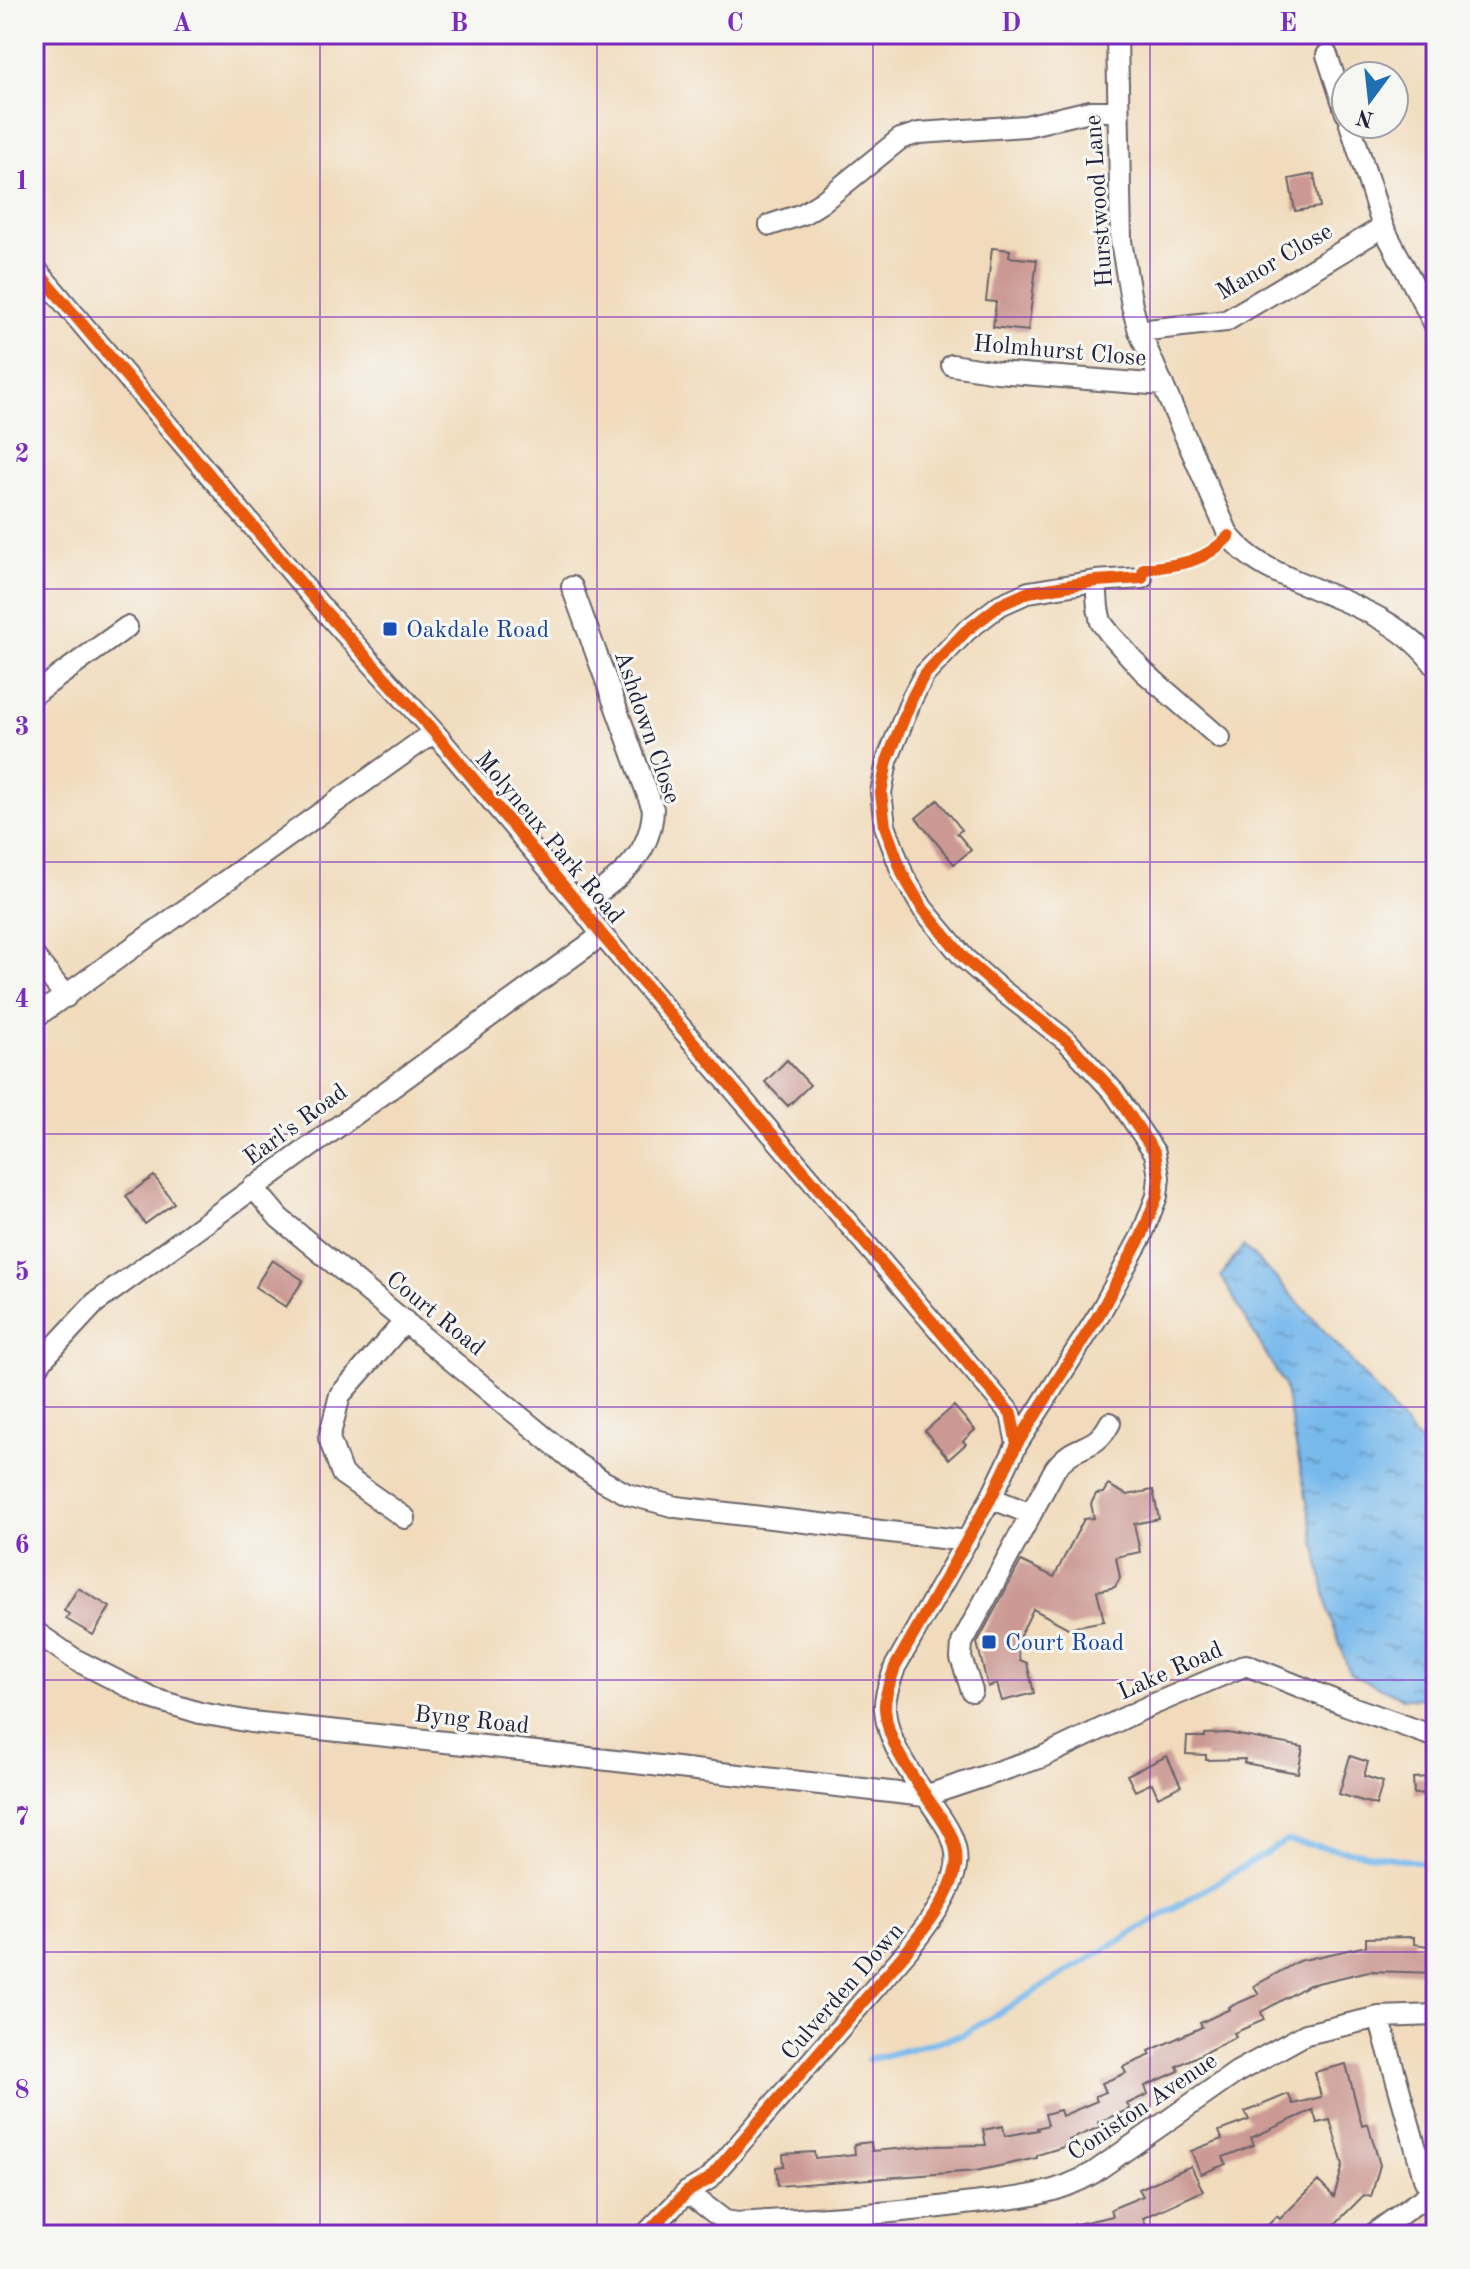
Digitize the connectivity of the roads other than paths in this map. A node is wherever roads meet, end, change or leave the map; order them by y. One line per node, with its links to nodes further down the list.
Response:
1 (1117, 34): 4 (street, Hurstwood Lane)
2 (1327, 55): 3 (street)
3 (1330, 64)
4 (1117, 111): 6 (street); 10 (street, Hurstwood Lane)
5 (1355, 140): 7 (street)
6 (770, 225)
7 (1383, 227): 9 (street); 10 (street, Manor Close)
8 (34, 267): 19 (street, Molyneux Park Road)
9 (1436, 327)
10 (1139, 331): 12 (street, Hurstwood Lane)
11 (952, 365): 12 (street, Holmhurst Close)
12 (1163, 385): 17 (street, Hurstwood Lane)
13 (1142, 578): 14 (street)
14 (1096, 581): 20 (street); 30 (street)
15 (572, 587): 21 (street, Ashdown Close)
16 (127, 627): 18 (street)
17 (1436, 667)
18 (34, 694)
19 (434, 732): 21 (street, Molyneux Park Road); 24 (street)
20 (1220, 738)
21 (580, 906): 22 (street, Molyneux Park Road)
22 (602, 935): 26 (street, Earl's Road); 30 (street, Molyneux Park Road)
23 (34, 956): 24 (street)
24 (66, 997): 25 (street)
25 (34, 1018)
26 (253, 1187): 27 (street, Court Road); 28 (street, Earl's Road)
27 (405, 1321): 33 (street); 34 (street, Court Road)
28 (34, 1372)
29 (1110, 1423): 32 (street)
30 (1017, 1444): 31 (street)
31 (991, 1498): 32 (street); 34 (street)
32 (1031, 1514): 36 (street)
33 (405, 1518)
34 (967, 1541): 38 (street, Culverden Down)
35 (34, 1631): 38 (street, Byng Road)
36 (972, 1691)
37 (1436, 1737): 38 (street, Lake Road)
38 (925, 1796): 42 (street, Culverden Down)
39 (1436, 2015): 40 (street, Coniston Avenue)
40 (1379, 2017): 41 (street); 42 (street, Coniston Avenue)
41 (1434, 2191): 44 (street)
42 (687, 2192): 43 (street, Culverden Down)
43 (645, 2235)
44 (1372, 2235)

